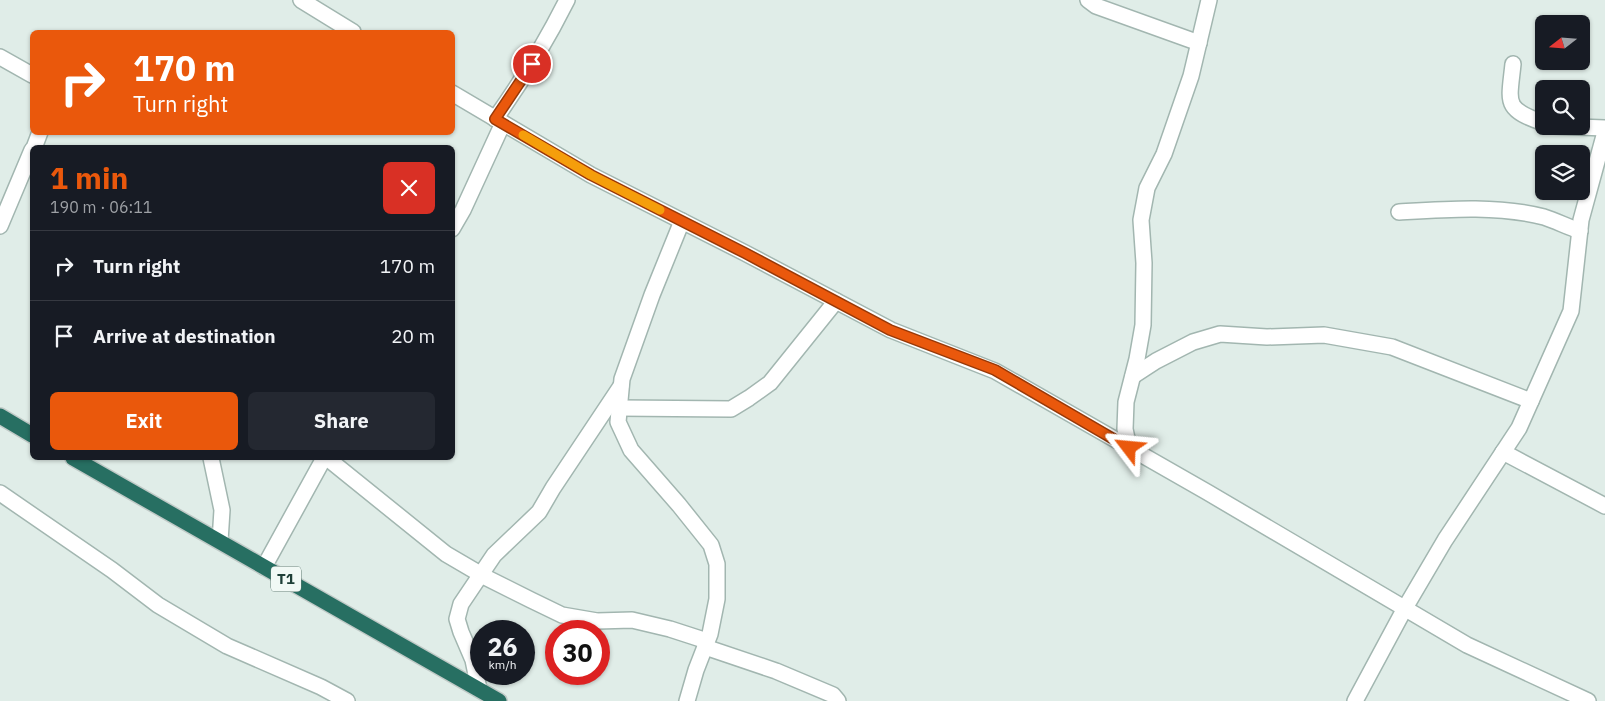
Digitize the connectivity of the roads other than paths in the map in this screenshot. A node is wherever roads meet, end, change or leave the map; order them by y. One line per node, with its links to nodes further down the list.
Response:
1 (566, 0): 12 (street)
2 (1088, 0): 6 (street)
3 (1209, 0): 6 (street)
4 (304, 1): 5 (street)
5 (350, 30)
6 (1199, 44): 24 (street)
7 (0, 58): 9 (street)
8 (1513, 64): 11 (street)
9 (30, 74)
10 (455, 96): 12 (street)
11 (1535, 119)
12 (499, 121): 19 (street); 20 (street)
13 (1590, 127): 14 (street)
14 (1605, 128)
15 (1605, 132): 16 (street)
16 (1603, 147): 22 (street)
17 (30, 156): 21 (street)
18 (1399, 212): 22 (street)
19 (682, 221): 23 (street); 25 (street)
20 (455, 224)
21 (0, 226)
22 (1580, 231): 26 (street)
23 (836, 301): 27 (street); 30 (street)
24 (1133, 376): 26 (street); 30 (street)
25 (622, 385): 27 (street); 40 (street)
26 (1531, 401): 31 (street)
27 (619, 408): 42 (street)
28 (0, 416): 29 (highway)
29 (30, 433)
30 (1129, 448): 41 (street)
31 (1503, 452): 37 (street); 41 (street)
32 (77, 460): 38 (highway, T1)
33 (210, 460): 38 (street)
34 (325, 460): 39 (street)
35 (328, 460): 40 (street)
36 (0, 493): 44 (street)
37 (1605, 506)
38 (220, 541): 39 (highway, T1)
39 (264, 567): 43 (highway, T1)
40 (480, 574): 42 (street); 43 (street)
41 (1405, 608): 48 (street); 49 (street)
42 (706, 644): 46 (street); 47 (street)
43 (479, 689): 45 (highway, T1)
44 (347, 701)
45 (499, 701)
46 (687, 701)
47 (838, 701)
48 (1355, 701)
49 (1588, 701)

